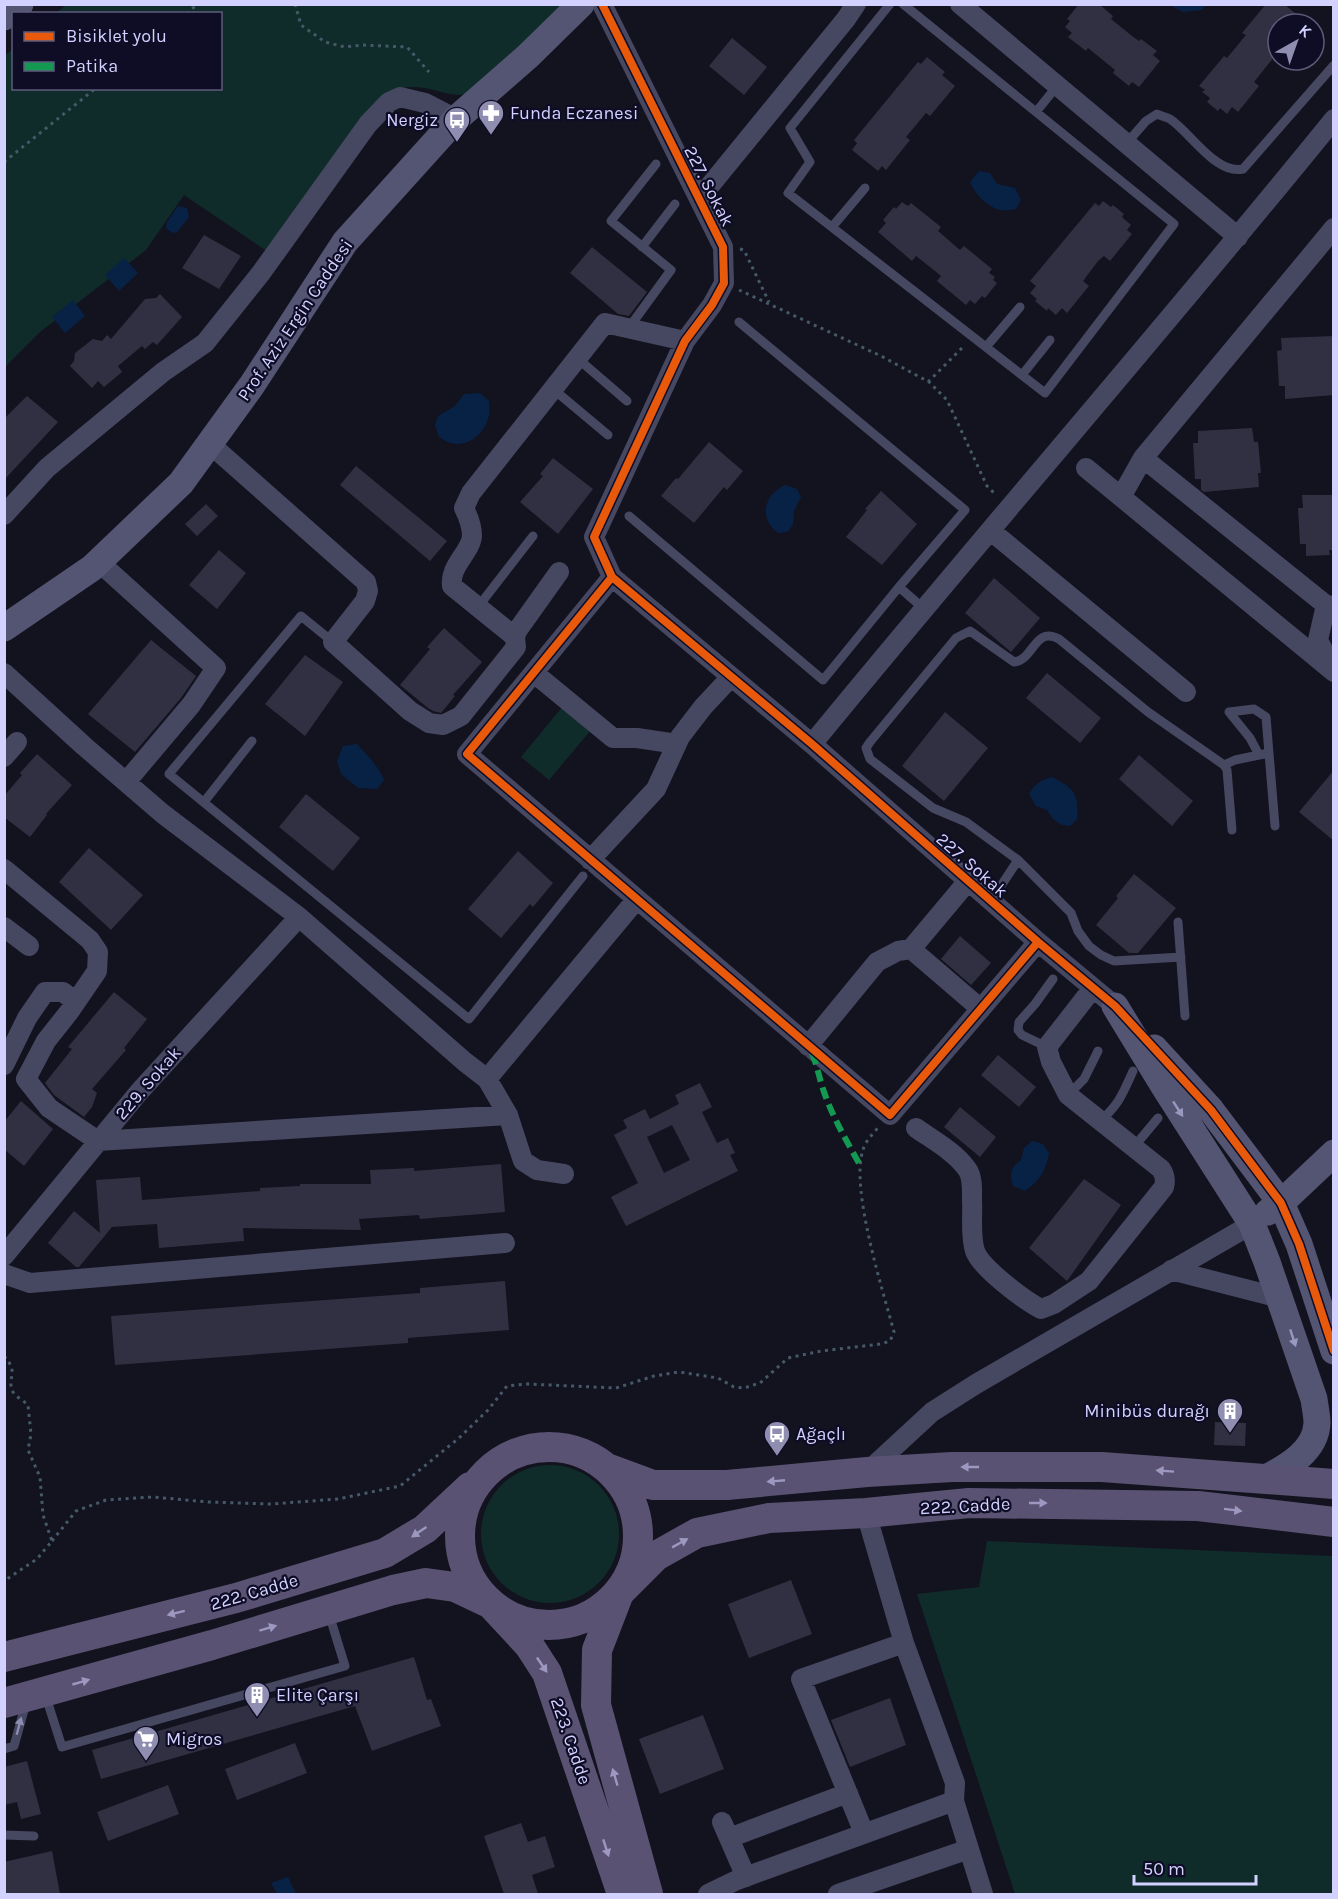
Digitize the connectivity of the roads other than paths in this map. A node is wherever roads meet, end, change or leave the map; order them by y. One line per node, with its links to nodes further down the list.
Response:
1 (20, 4): 8 (street)
2 (581, 4): 12 (street, Prof. Aziz Ergin Caddesi)
3 (602, 4): 17 (street, 227. Sokak)
4 (856, 4): 17 (street)
5 (890, 4): 19 (lane)
6 (903, 4): 11 (lane)
7 (960, 4): 10 (street)
8 (4, 17)
9 (1334, 65): 14 (lane)
10 (1057, 86): 11 (lane); 14 (street)
11 (1036, 112): 30 (lane)
12 (456, 118): 34 (street, Prof. Aziz Ergin Caddesi); 38 (street)
13 (1334, 118): 21 (street)
14 (1126, 144): 21 (street)
15 (656, 164): 22 (lane)
16 (865, 188): 19 (lane)
17 (699, 199): 27 (street, 227. Sokak)
18 (675, 204): 22 (lane)
19 (832, 227): 28 (lane)
20 (1334, 228): 35 (street)
21 (1238, 237): 40 (street)
22 (642, 247): 25 (lane)
23 (1020, 307): 28 (lane)
24 (739, 322): 45 (lane)
25 (628, 329): 27 (street); 29 (street)
26 (1050, 340): 30 (lane)
27 (685, 341): 44 (street)
28 (986, 347): 30 (lane)
29 (577, 358): 31 (street); 32 (lane)
30 (1022, 375)
31 (553, 389): 33 (lane); 47 (street)
32 (627, 401)
33 (608, 435)
34 (210, 444): 42 (street, Prof. Aziz Ergin Caddesi); 51 (street)
35 (1143, 458): 37 (street); 46 (street)
36 (1086, 468): 37 (street)
37 (1121, 497): 52 (street)
38 (4, 515)
39 (629, 516): 45 (lane)
40 (991, 531): 48 (street); 56 (street)
41 (533, 536): 47 (lane)
42 (99, 562): 49 (street, Prof. Aziz Ergin Caddesi); 64 (street)
43 (559, 572): 50 (street)
44 (612, 577): 53 (street); 55 (street, 227. Sokak)
45 (899, 587): 48 (lane)
46 (1330, 606): 52 (street)
47 (478, 607): 50 (street)
48 (923, 608): 60 (street)
49 (4, 628)
50 (515, 637): 51 (street)
51 (333, 642): 65 (lane)
52 (1334, 671)
53 (534, 673): 59 (street); 69 (street)
54 (5, 674): 64 (street)
55 (731, 677): 59 (street); 60 (street, 227. Sokak)
56 (1186, 692)
57 (252, 741): 65 (lane)
58 (17, 742): 62 (street)
59 (677, 744): 69 (street)
60 (812, 744): 71 (street, 227. Sokak)
61 (1264, 754): 61 (lane); 63 (lane); 66 (lane)
62 (4, 757)
63 (1224, 765): 67 (lane); 68 (lane)
64 (126, 782): 74 (street)
65 (204, 802): 69 (lane)
66 (1275, 826)
67 (1232, 830)
68 (1018, 860): 73 (lane); 80 (lane)
69 (586, 868): 72 (street)
70 (4, 869): 83 (street)
71 (968, 881): 73 (street, 227. Sokak); 79 (street)
72 (636, 900): 87 (street); 92 (street)
73 (991, 902): 77 (street, 227. Sokak)
74 (299, 917): 92 (street); 98 (street, 229. Sokak)
75 (1178, 922): 80 (lane)
76 (4, 927): 78 (street)
77 (1038, 942): 82 (street, 227. Sokak); 85 (street)
78 (29, 946)
79 (911, 949): 85 (street); 87 (street)
80 (1181, 957): 86 (lane)
81 (1053, 979): 88 (lane)
82 (1093, 988): 84 (street, 227. Sokak); 88 (street)
83 (76, 1002): 90 (street); 98 (street)
84 (1115, 1006): 102 (street); 103 (street, one-way to 103)
85 (981, 1008): 87 (street)
86 (1185, 1016)
87 (808, 1046)
88 (1047, 1047): 93 (street)
89 (1098, 1051): 93 (lane)
90 (4, 1065)
91 (1134, 1071): 96 (lane)
92 (487, 1079): 94 (street)
93 (1068, 1095): 96 (street)
94 (508, 1115): 98 (street); 101 (street)
95 (1158, 1118): 99 (lane)
96 (1100, 1121): 99 (street)
97 (916, 1128): 99 (street)
98 (98, 1141): 105 (street, 229. Sokak)
99 (1133, 1148)
100 (1334, 1153): 102 (street)
101 (564, 1174)
102 (1281, 1203): 103 (street); 109 (street)
103 (1252, 1224): 106 (street); 108 (street)
104 (505, 1243): 107 (street)
105 (4, 1256)
106 (1171, 1269): 108 (street); 111 (street)
107 (4, 1274)
108 (1280, 1298): 112 (street, one-way to 112)
109 (1334, 1351)
110 (607, 1468): 111 (main road, 222. Cadde, one-way to 110); 113 (main road); 117 (main road)
111 (867, 1472): 112 (main road, 222. Cadde, one-way to 111)
112 (1266, 1478): 114 (main road, 222. Cadde)
113 (479, 1479): 118 (main road); 121 (main road, 222. Cadde, one-way to 121)
114 (1334, 1484)
115 (866, 1513): 116 (main road, 222. Cadde, one-way to 116); 117 (main road, 222. Cadde, one-way to 115); 120 (street)
116 (1334, 1522)
117 (619, 1593): 118 (main road); 132 (main road, 223. Cadde, one-way to 117)
118 (490, 1604): 119 (main road, 222. Cadde); 131 (main road, 223. Cadde, one-way to 131)
119 (327, 1610): 122 (main road, 222. Cadde, one-way to 119); 122 (lane)
120 (904, 1643): 124 (street); 125 (street)
121 (4, 1657)
122 (25, 1697): 123 (lane, one-way to 122)
123 (4, 1749)
124 (848, 1793): 126 (street); 130 (street)
125 (954, 1801): 126 (street); 129 (street)
126 (864, 1833): 130 (street)
127 (4, 1835): 128 (lane)
128 (34, 1836)
129 (969, 1849): 134 (street); 135 (street)
130 (746, 1876): 133 (street)
131 (622, 1894)
132 (648, 1894)
133 (708, 1894)
134 (838, 1894)
135 (983, 1894)

